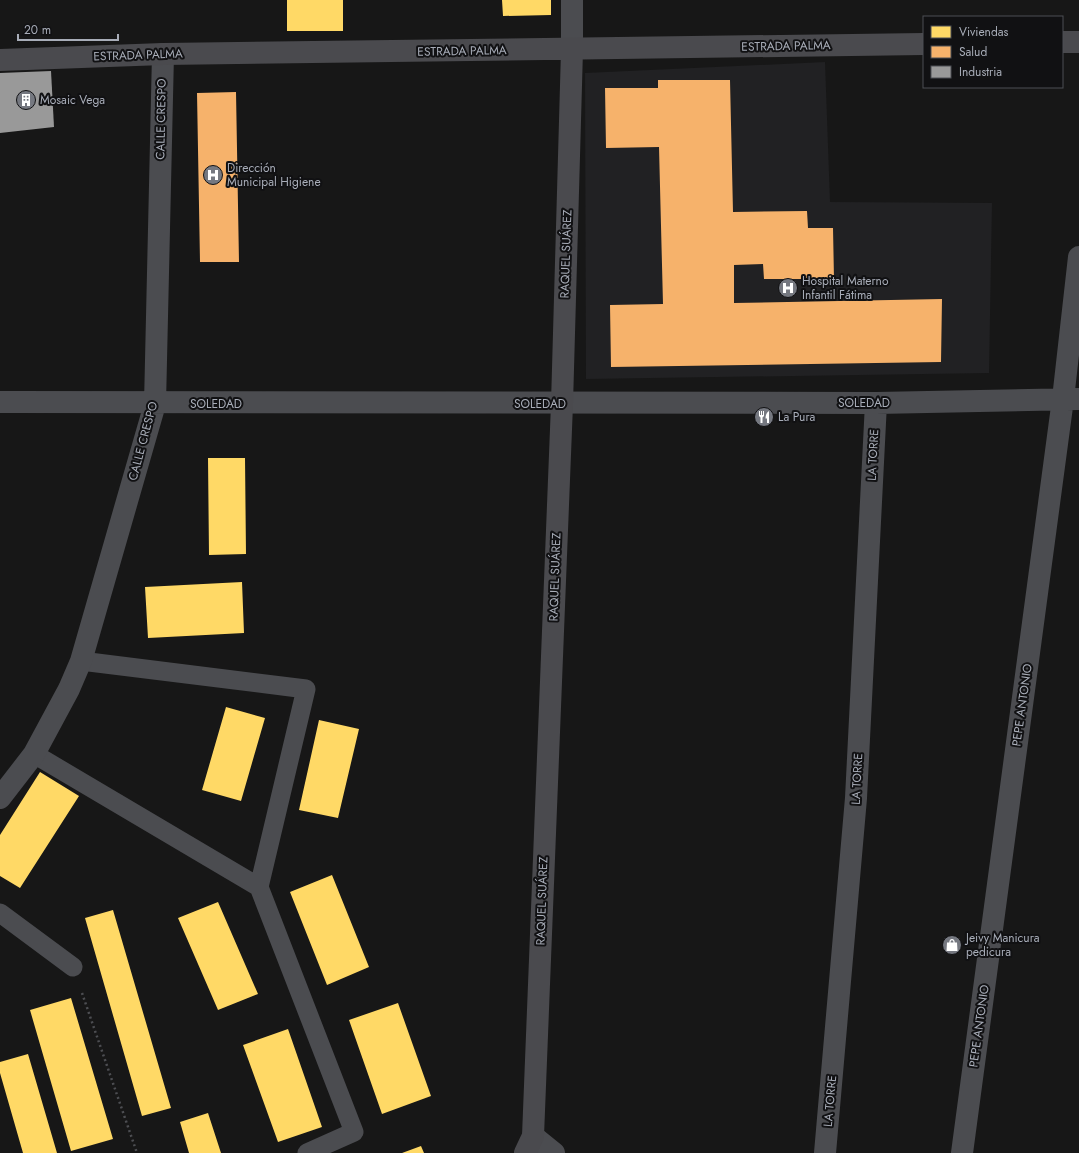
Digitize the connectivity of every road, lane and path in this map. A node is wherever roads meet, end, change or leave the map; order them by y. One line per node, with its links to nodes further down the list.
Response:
1 (572, 0): 5 (street, RAQUEL SUÁREZ)
2 (1063, 42): 3 (street)
3 (1079, 42)
4 (923, 44): 5 (street, ESTRADA PALMA)
5 (572, 50): 6 (street, ESTRADA PALMA); 13 (street, RAQUEL SUÁREZ)
6 (162, 54): 7 (street, ESTRADA PALMA); 12 (street, CALLE CRESPO)
7 (0, 60)
8 (1079, 257): 9 (street, PEPE ANTONIO)
9 (1071, 399): 11 (street, SOLEDAD); 25 (street, PEPE ANTONIO)
10 (0, 402): 12 (street, SOLEDAD)
11 (876, 403): 13 (street, SOLEDAD); 24 (street, LA TORRE)
12 (154, 404): 13 (street, SOLEDAD); 14 (street, CALLE CRESPO)
13 (562, 404): 20 (street, RAQUEL SUÁREZ)
14 (81, 661): 15 (street, CALLE CRESPO); 17 (lane)
15 (34, 754): 16 (street, CALLE CRESPO); 17 (lane)
16 (0, 798)
17 (259, 887): 22 (lane)
18 (0, 913): 19 (lane)
19 (73, 967): 21 (path)
20 (529, 1145): 23 (street)
21 (137, 1153)
22 (307, 1153)
23 (554, 1153)
24 (825, 1153)
25 (962, 1153)

